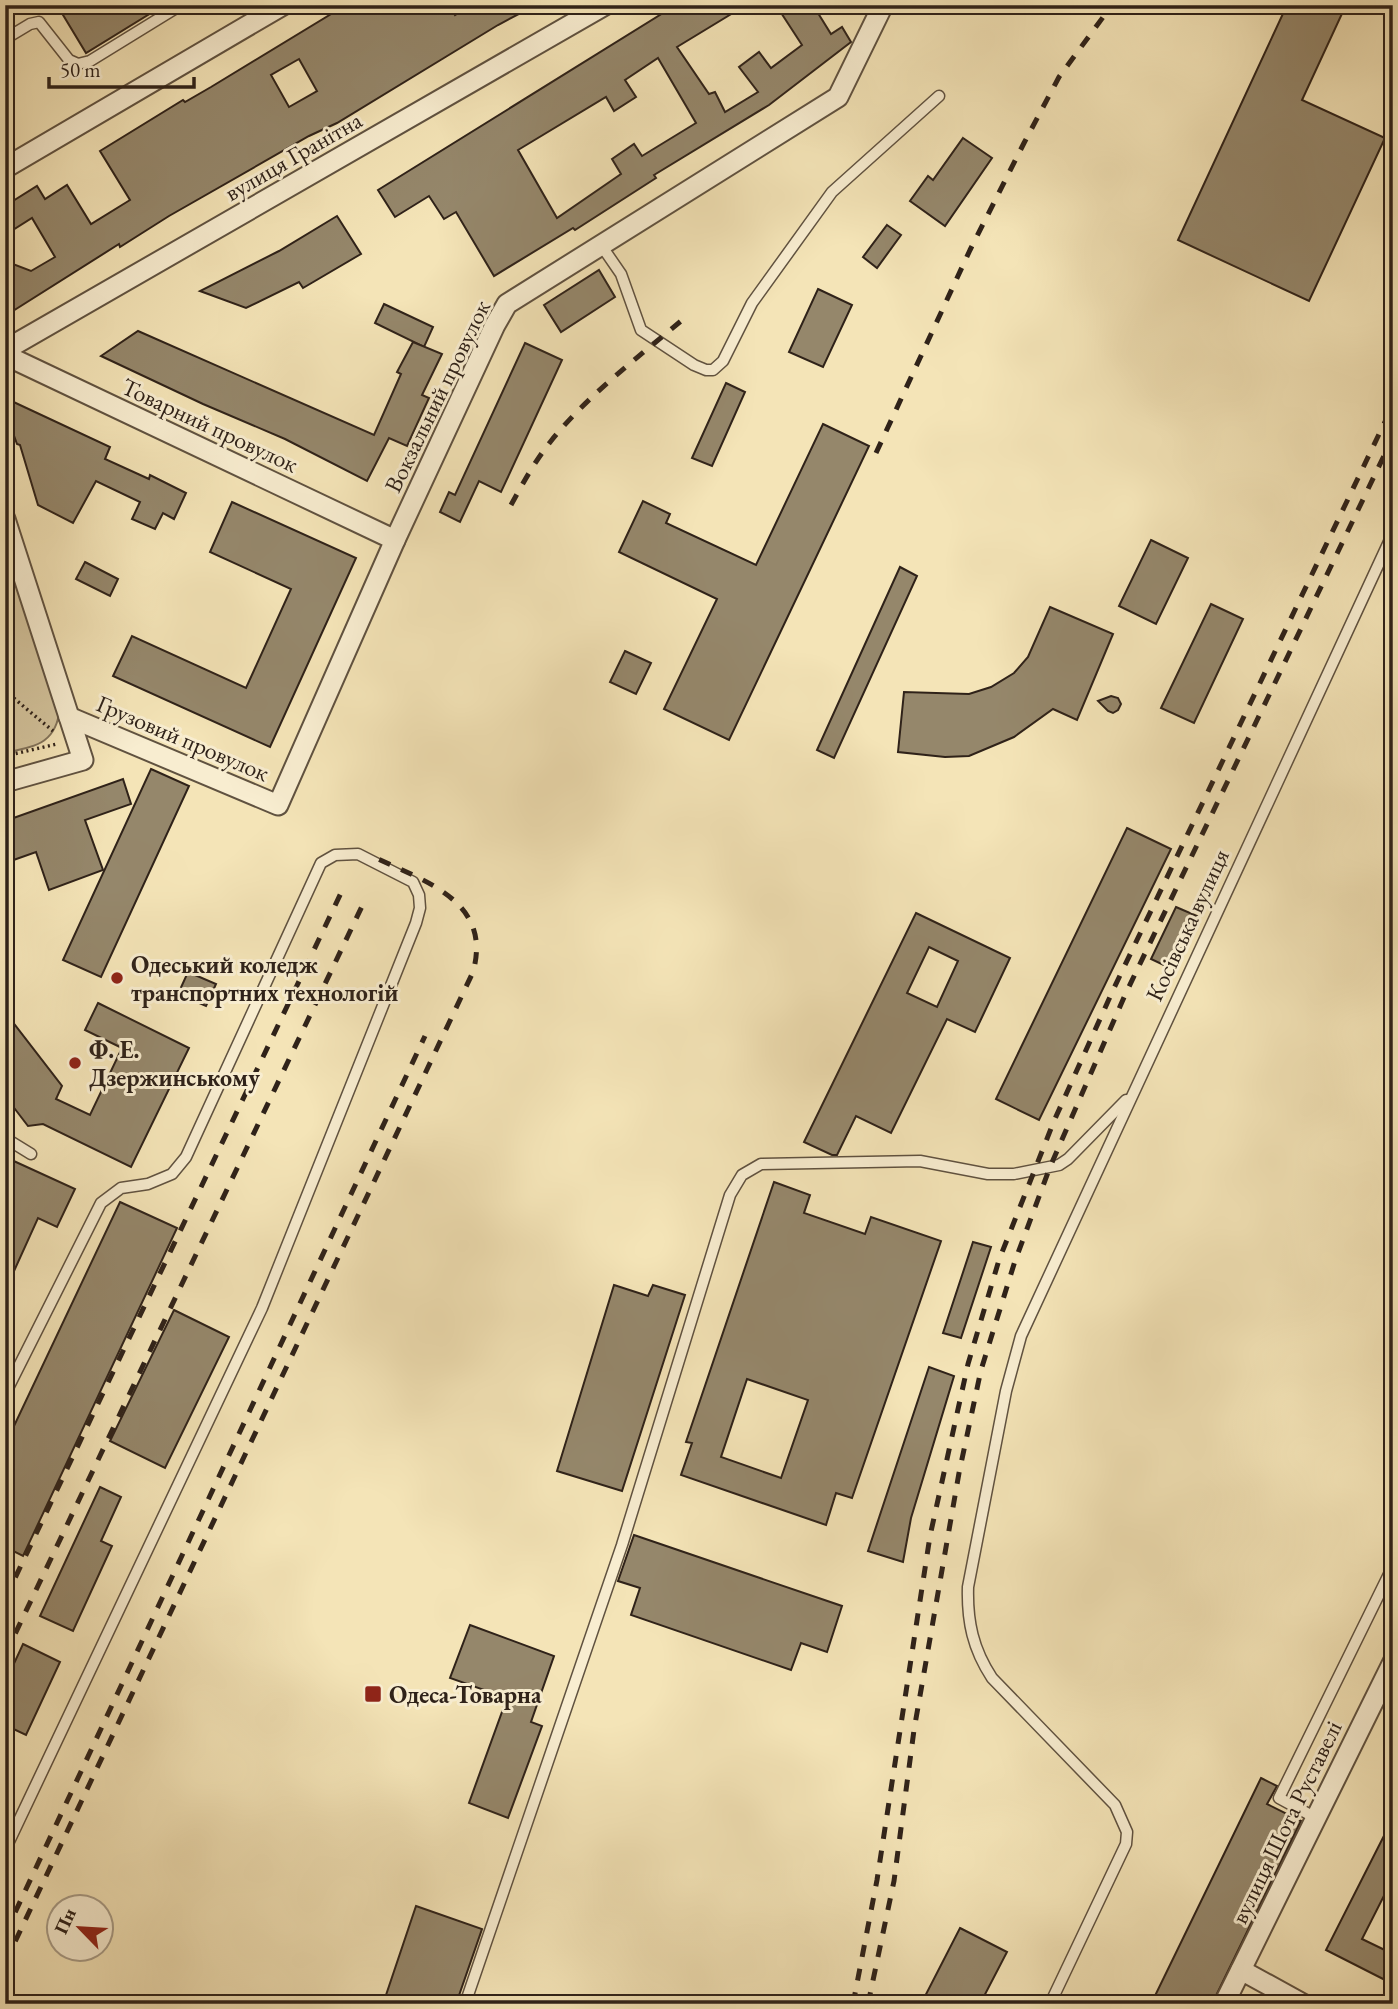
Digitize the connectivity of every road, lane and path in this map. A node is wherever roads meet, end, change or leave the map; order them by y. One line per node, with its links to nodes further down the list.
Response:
1 (181, 5): 5 (lane)
2 (283, 5): 7 (street)
3 (605, 5): 9 (street, вулиця Гранітна)
4 (883, 5): 8 (street, Вокзальний провулок)
5 (5, 39)
6 (939, 96): 8 (lane)
7 (5, 168)
8 (601, 245): 12 (street, Вокзальний провулок)
9 (5, 352): 12 (street, Товарний провулок)
10 (5, 519): 15 (street)
11 (1393, 533): 21 (lane, Косівська вулиця)
12 (395, 540): 20 (street, Вокзальний провулок)
13 (5, 673): 14 (path)
14 (6, 686): 16 (path)
15 (69, 717): 18 (street); 20 (street, Грузовий провулок)
16 (56, 734)
17 (5, 756): 18 (path)
18 (83, 760): 19 (street)
19 (5, 782)
20 (278, 805)
21 (1132, 1094): 30 (lane); 31 (lane, Косівська вулиця)
22 (5, 1138): 23 (lane)
23 (31, 1154)
24 (5, 1394): 28 (lane)
25 (1393, 1566): 27 (lane)
26 (1393, 1662): 27 (street, вулиця Шота Руставелі)
27 (1316, 1818): 29 (street, вулиця Шота Руставелі)
28 (5, 1850)
29 (1241, 1970): 32 (street, вулиця Шота Руставелі); 33 (street)
30 (465, 2004)
31 (1050, 2004)
32 (1224, 2004)
33 (1303, 2004)

